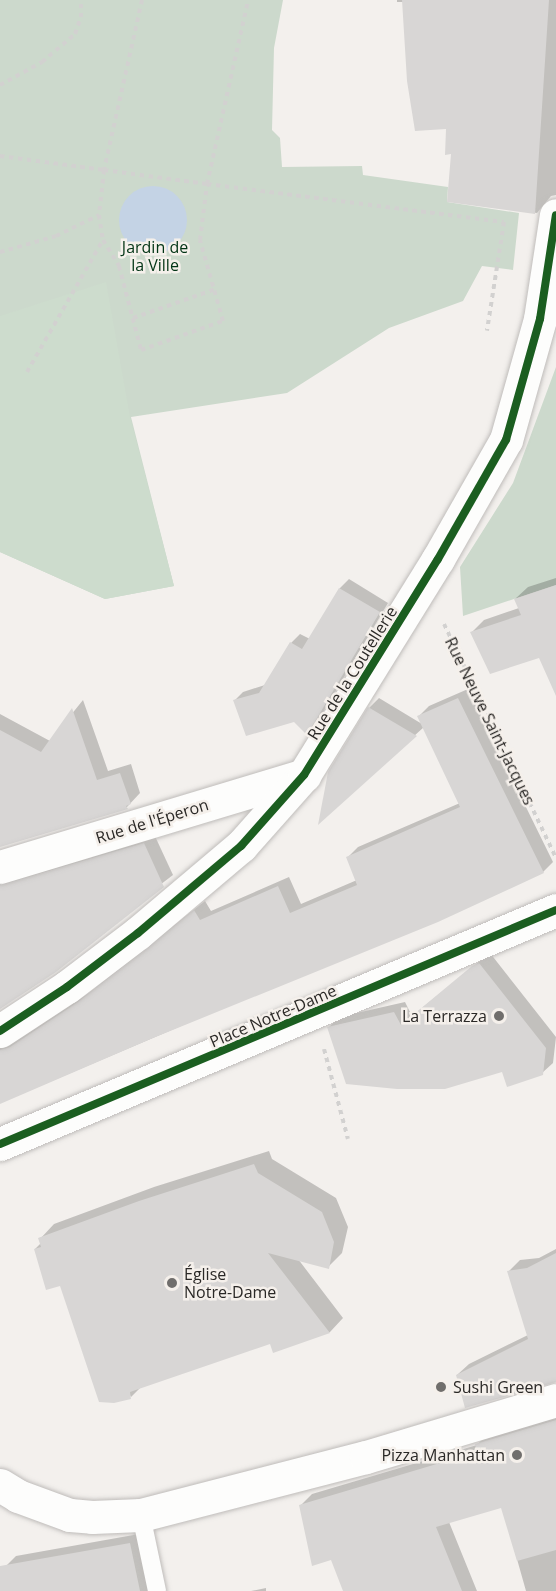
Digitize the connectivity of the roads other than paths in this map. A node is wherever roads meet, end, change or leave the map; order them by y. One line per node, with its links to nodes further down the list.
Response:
1 (556, 215): 2 (street, Rue de la Coutellerie)
2 (304, 775): 3 (street, Rue de l'Éperon); 5 (street, Rue de la Coutellerie)
3 (0, 867)
4 (553, 919): 6 (street, Place Notre-Dame)
5 (0, 1030)
6 (0, 1144)
7 (556, 1400): 9 (street)
8 (0, 1485): 9 (street)
9 (141, 1515): 10 (lane)
10 (157, 1591)

